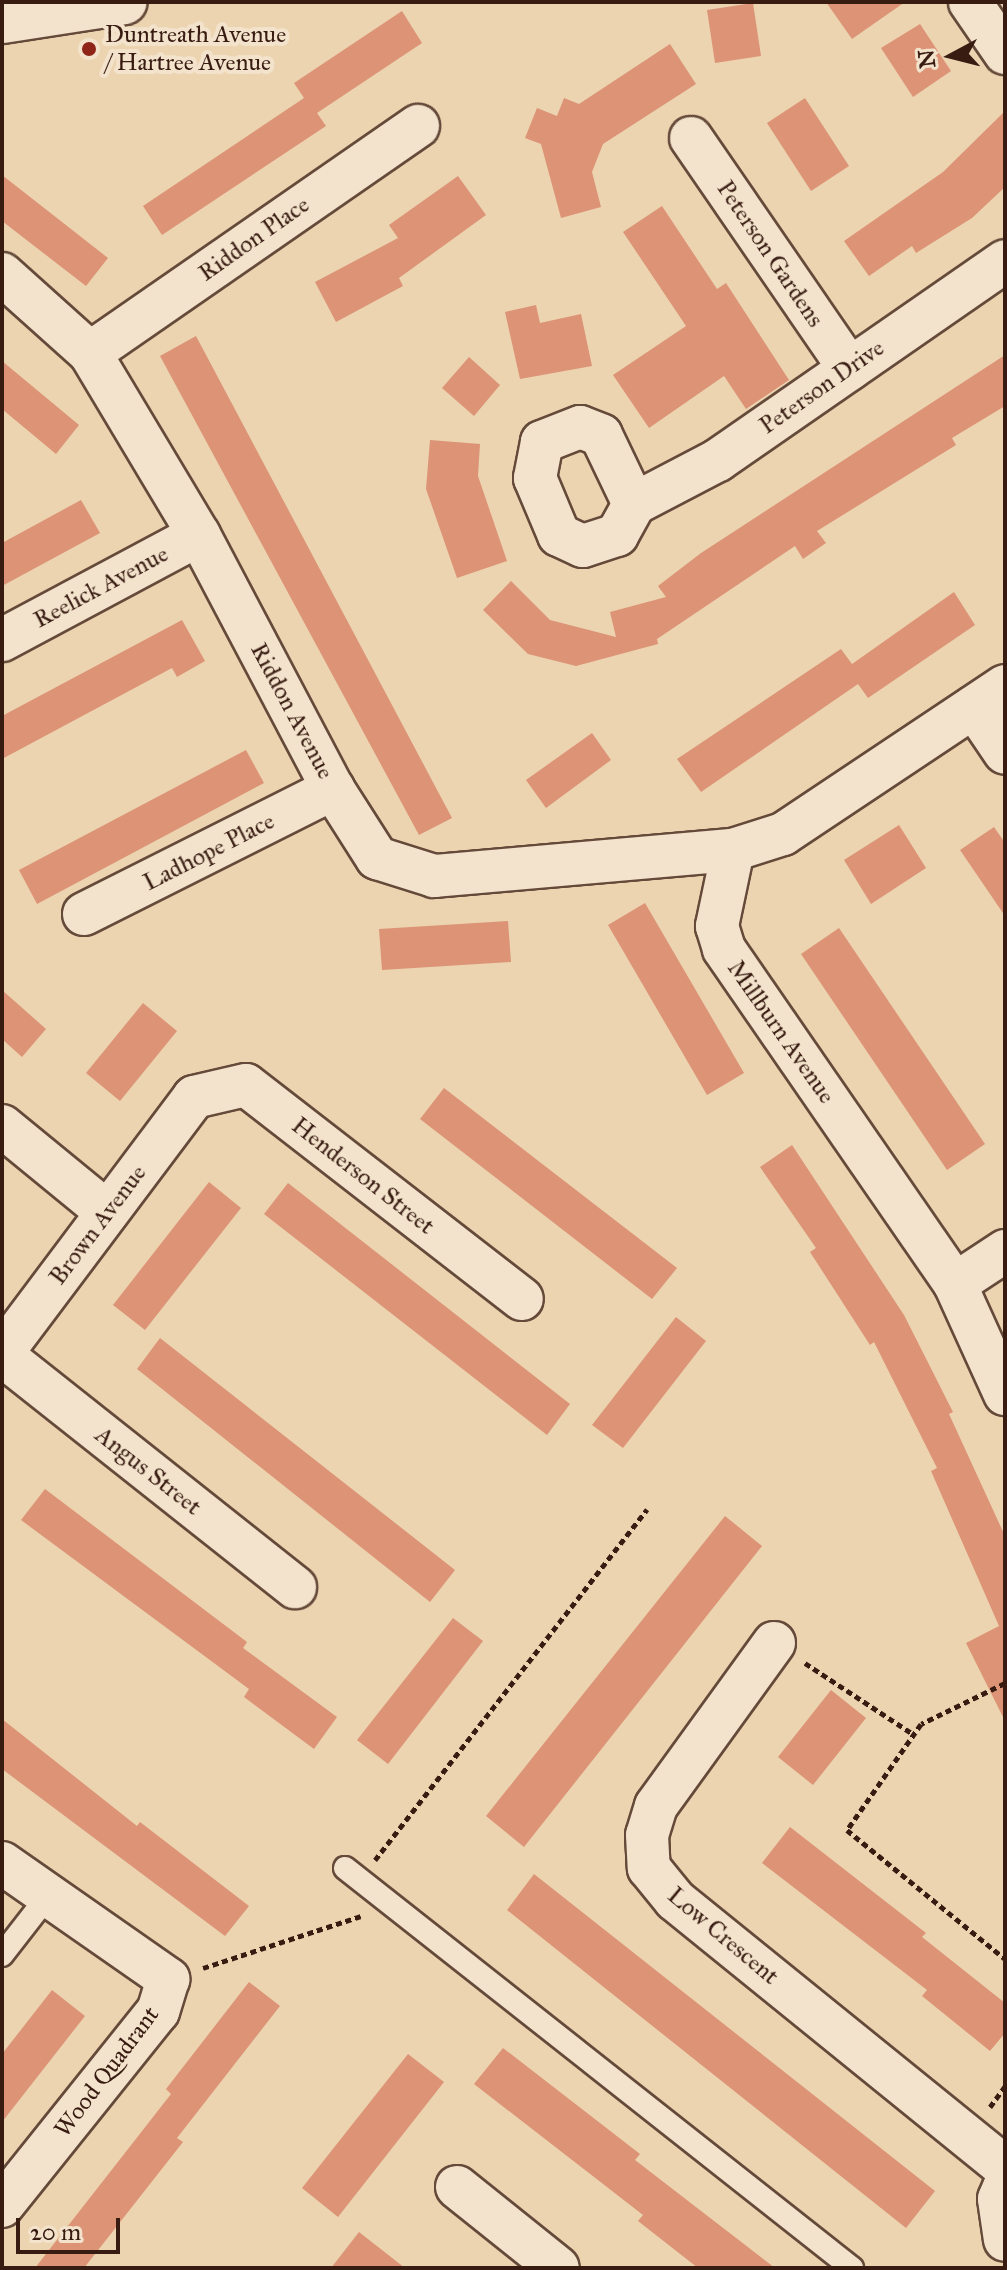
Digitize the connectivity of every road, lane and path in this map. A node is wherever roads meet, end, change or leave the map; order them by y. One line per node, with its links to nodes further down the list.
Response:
1 (125, 2): 3 (street)
2 (970, 2): 4 (street)
3 (2, 21)
4 (1005, 53)
5 (418, 126): 9 (street, Riddon Place)
6 (691, 138): 10 (street, Peterson Gardens)
7 (1005, 261): 10 (street, Peterson Drive)
8 (2, 274): 9 (street, Riddon Avenue)
9 (90, 353): 12 (street, Riddon Avenue)
10 (850, 369): 11 (street, Peterson Drive)
11 (634, 504)
12 (199, 535): 13 (street, Reelick Avenue); 16 (street, Riddon Avenue)
13 (2, 640)
14 (990, 696): 15 (street); 17 (street)
15 (1005, 753)
16 (333, 789): 17 (street, Riddon Avenue); 18 (street, Ladhope Place)
17 (733, 850): 23 (street, Millburn Avenue)
18 (84, 914)
19 (194, 1097): 21 (street, Brown Avenue); 24 (street, Henderson Street)
20 (2, 1126): 21 (street)
21 (107, 1212): 25 (street, Brown Avenue)
22 (1005, 1251): 23 (street)
23 (955, 1284): 26 (street, Millburn Avenue)
24 (522, 1299)
25 (2, 1354): 28 (street, Angus Street)
26 (1005, 1394)
27 (647, 1509): 33 (path)
28 (295, 1587)
29 (774, 1643): 31 (path); 39 (street, Low Crescent)
30 (1005, 1683): 31 (path)
31 (914, 1734): 37 (path)
32 (2, 1863): 34 (street, Wood Quadrant)
33 (352, 1874): 35 (lane)
34 (48, 1896): 36 (lane); 38 (street, Wood Quadrant)
35 (390, 1906): 38 (path); 45 (lane)
36 (2, 1955)
37 (1005, 1959)
38 (168, 1979): 42 (street, Wood Quadrant)
39 (1005, 2167)
40 (1005, 2185): 43 (street)
41 (457, 2187): 44 (street)
42 (2, 2206)
43 (1005, 2240)
44 (558, 2268)
45 (852, 2268)

